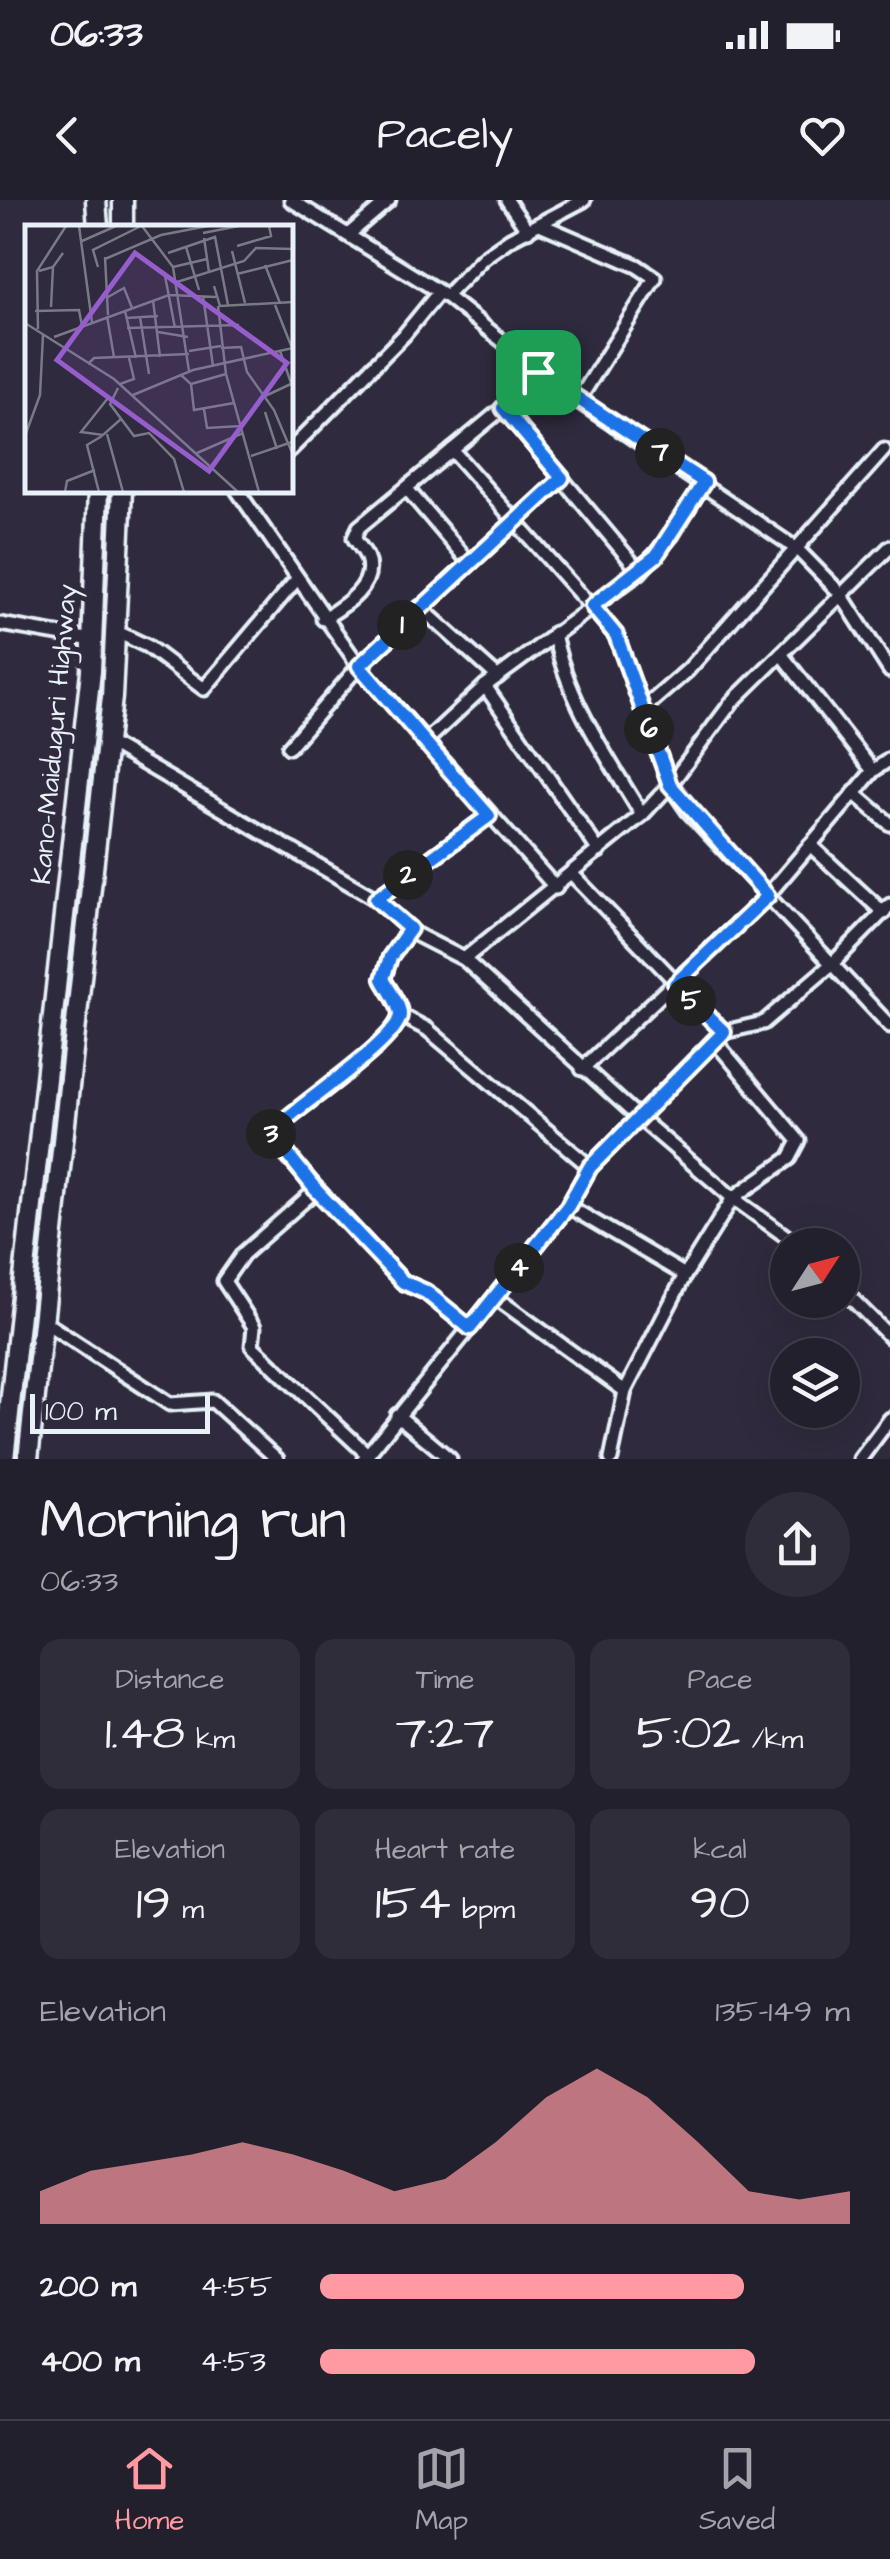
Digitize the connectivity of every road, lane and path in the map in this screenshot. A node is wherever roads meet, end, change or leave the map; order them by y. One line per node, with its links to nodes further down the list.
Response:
1 (96, 200): 6 (highway)
2 (292, 200): 9 (street)
3 (389, 200): 9 (street)
4 (507, 200): 8 (street)
5 (584, 200): 7 (street)
6 (98, 225)
7 (542, 225): 8 (street); 12 (street)
8 (528, 231): 10 (street)
9 (348, 235): 10 (street)
10 (443, 294): 11 (street); 14 (street)
11 (538, 372): 12 (street); 13 (street)
12 (578, 401): 18 (street)
13 (503, 408): 15 (street); 17 (street)
14 (292, 448)
15 (452, 450): 19 (street); 23 (street)
16 (884, 450): 25 (street)
17 (562, 478): 23 (street); 27 (street)
18 (704, 482): 25 (street); 27 (street)
19 (408, 488): 26 (street); 32 (street)
20 (98, 492): 37 (highway, Kano-Maiduguri Highway)
21 (122, 492): 34 (highway, Kano-Maiduguri Highway)
22 (243, 492): 28 (street)
23 (513, 520): 26 (street); 30 (street)
24 (890, 547): 29 (street)
25 (797, 549): 29 (street); 44 (street)
26 (468, 561): 31 (street)
27 (640, 572): 30 (street)
28 (297, 579): 32 (street); 34 (street)
29 (840, 593): 36 (street); 39 (street)
30 (592, 606): 35 (street); 44 (street)
31 (420, 607): 40 (street); 42 (street)
32 (323, 618): 40 (street)
33 (1, 623): 37 (street)
34 (115, 631): 45 (highway, Kano-Maiduguri Highway)
35 (554, 634): 42 (street); 52 (street)
36 (872, 638): 38 (street); 41 (street)
37 (92, 640): 86 (highway, Kano-Maiduguri Highway)
38 (890, 652)
39 (782, 654): 49 (street); 50 (street)
40 (359, 666): 46 (street); 47 (street)
41 (890, 671)
42 (498, 678): 43 (street)
43 (484, 686): 46 (street); 56 (street)
44 (642, 710): 50 (street)
45 (107, 742): 60 (street); 79 (highway, Kano-Maiduguri Highway)
46 (424, 743): 53 (street)
47 (289, 747)
48 (890, 759): 49 (street)
49 (872, 771): 51 (street)
50 (670, 785): 52 (street); 59 (street)
51 (854, 793): 54 (street); 55 (street)
52 (642, 815): 56 (street)
53 (489, 816): 58 (street); 60 (street)
54 (890, 824)
55 (810, 845): 59 (street); 61 (street)
56 (599, 851): 57 (street)
57 (572, 874): 58 (street); 65 (street)
58 (556, 888): 63 (street)
59 (768, 896): 64 (street); 65 (street)
60 (376, 899): 62 (street)
61 (887, 909): 64 (street)
62 (410, 929): 63 (street); 66 (street)
63 (464, 959): 69 (street)
64 (834, 963): 67 (street); 68 (street)
65 (675, 984): 68 (street); 69 (street)
66 (400, 1015): 71 (street); 72 (street)
67 (890, 1026)
68 (719, 1036): 70 (street); 73 (street)
69 (582, 1068): 70 (street)
70 (638, 1117): 71 (street); 73 (street)
71 (590, 1167): 74 (street)
72 (316, 1190): 80 (street); 85 (street)
73 (733, 1198): 75 (street); 76 (street)
74 (568, 1206): 76 (street); 77 (street)
75 (774, 1228)
76 (684, 1276): 82 (street)
77 (495, 1297): 80 (street); 82 (street)
78 (860, 1307): 81 (street)
79 (43, 1321): 87 (highway, Kano-Maiduguri Highway); 88 (street)
80 (470, 1328): 83 (street)
81 (890, 1337)
82 (625, 1391): 90 (street)
83 (397, 1415): 85 (street); 89 (street)
84 (890, 1419): 91 (street)
85 (365, 1457)
86 (4, 1459)
87 (28, 1459)
88 (276, 1459)
89 (450, 1459)
90 (611, 1459)
91 (860, 1459)

